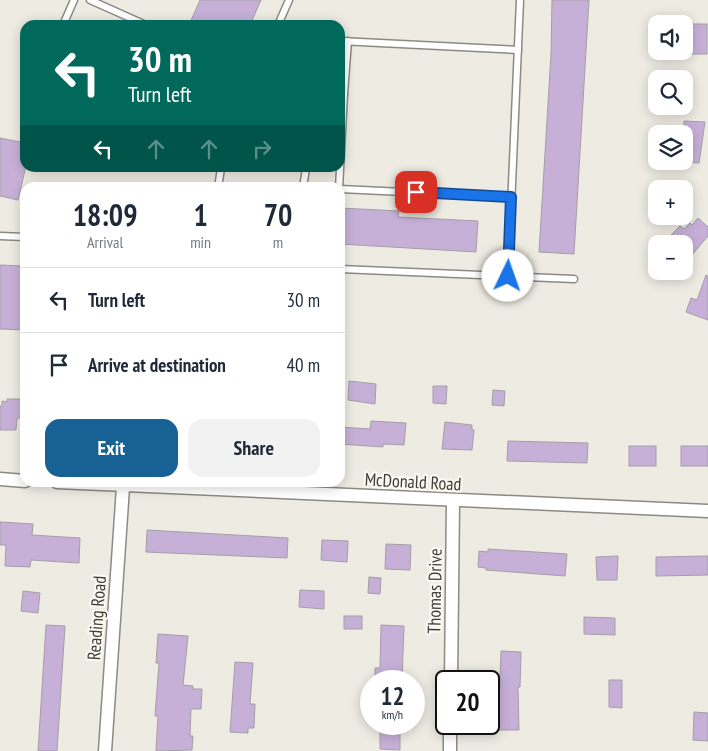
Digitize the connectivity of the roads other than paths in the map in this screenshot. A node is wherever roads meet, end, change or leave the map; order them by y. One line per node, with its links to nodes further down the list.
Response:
1 (74, 0): 5 (lane)
2 (90, 0): 6 (lane)
3 (289, 0): 7 (lane)
4 (520, 0): 9 (lane)
5 (65, 20)
6 (135, 20)
7 (280, 20)
8 (348, 41): 9 (lane); 10 (lane)
9 (518, 50): 12 (lane)
10 (345, 81)
11 (345, 188): 12 (lane)
12 (511, 197): 16 (lane)
13 (0, 236): 14 (lane)
14 (20, 237)
15 (345, 269): 16 (lane)
16 (508, 276): 17 (lane)
17 (574, 279)
18 (0, 479): 19 (street)
19 (20, 480)
20 (123, 487): 26 (street, Reading Road)
21 (145, 487): 22 (street, McDonald Road)
22 (453, 501): 23 (street, McDonald Road); 24 (street, Thomas Drive)
23 (708, 511)
24 (451, 670)
25 (450, 735): 27 (street)
26 (105, 751)
27 (450, 751)

